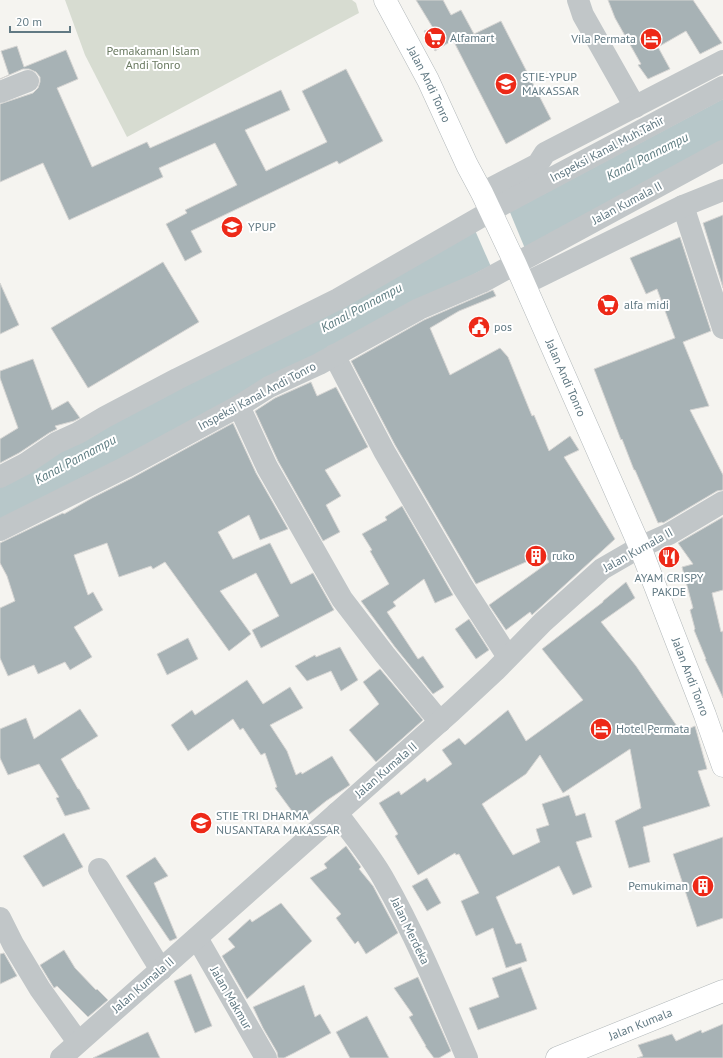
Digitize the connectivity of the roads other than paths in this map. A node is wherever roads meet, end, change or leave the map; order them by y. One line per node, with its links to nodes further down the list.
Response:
1 (385, 0): 10 (main road, Jalan Andi Tonro)
2 (578, 0): 7 (street)
3 (723, 61): 7 (street)
4 (28, 81): 6 (street)
5 (723, 87): 10 (street, Inspeksi Kanal Muh.Tahir)
6 (0, 92)
7 (634, 107): 10 (street)
8 (723, 152): 12 (street, Jalan Kumala II)
9 (723, 190): 11 (street)
10 (486, 201): 12 (main road, Jalan Andi Tonro); 17 (street)
11 (683, 206): 13 (street); 14 (street)
12 (519, 258): 13 (main road, Jalan Andi Tonro); 15 (street, Inspeksi Kanal Andi Tonro)
13 (524, 284): 20 (main road, Jalan Andi Tonro)
14 (723, 328)
15 (334, 355): 16 (street, Inspeksi Kanal Andi Tonro); 21 (street)
16 (239, 406): 19 (street, Inspeksi Kanal Andi Tonro); 22 (street)
17 (0, 477)
18 (723, 502): 20 (street, Jalan Kumala II)
19 (0, 530)
20 (640, 547): 21 (street, Jalan Kumala II); 23 (main road, Jalan Andi Tonro)
21 (508, 657): 22 (street, Jalan Kumala II)
22 (440, 722): 24 (street, Jalan Kumala II)
23 (723, 766)
24 (337, 813): 27 (street, Jalan Kumala II); 33 (street, Jalan Merdeka)
25 (98, 869): 28 (street)
26 (0, 918): 30 (street)
27 (196, 938): 28 (street, Jalan Kumala II); 32 (street, Jalan Makmur)
28 (161, 970): 30 (street, Jalan Kumala II)
29 (723, 991): 34 (main road, Jalan Kumala)
30 (78, 1042): 31 (street, Jalan Kumala II)
31 (60, 1058)
32 (266, 1058)
33 (468, 1058)
34 (558, 1058)

